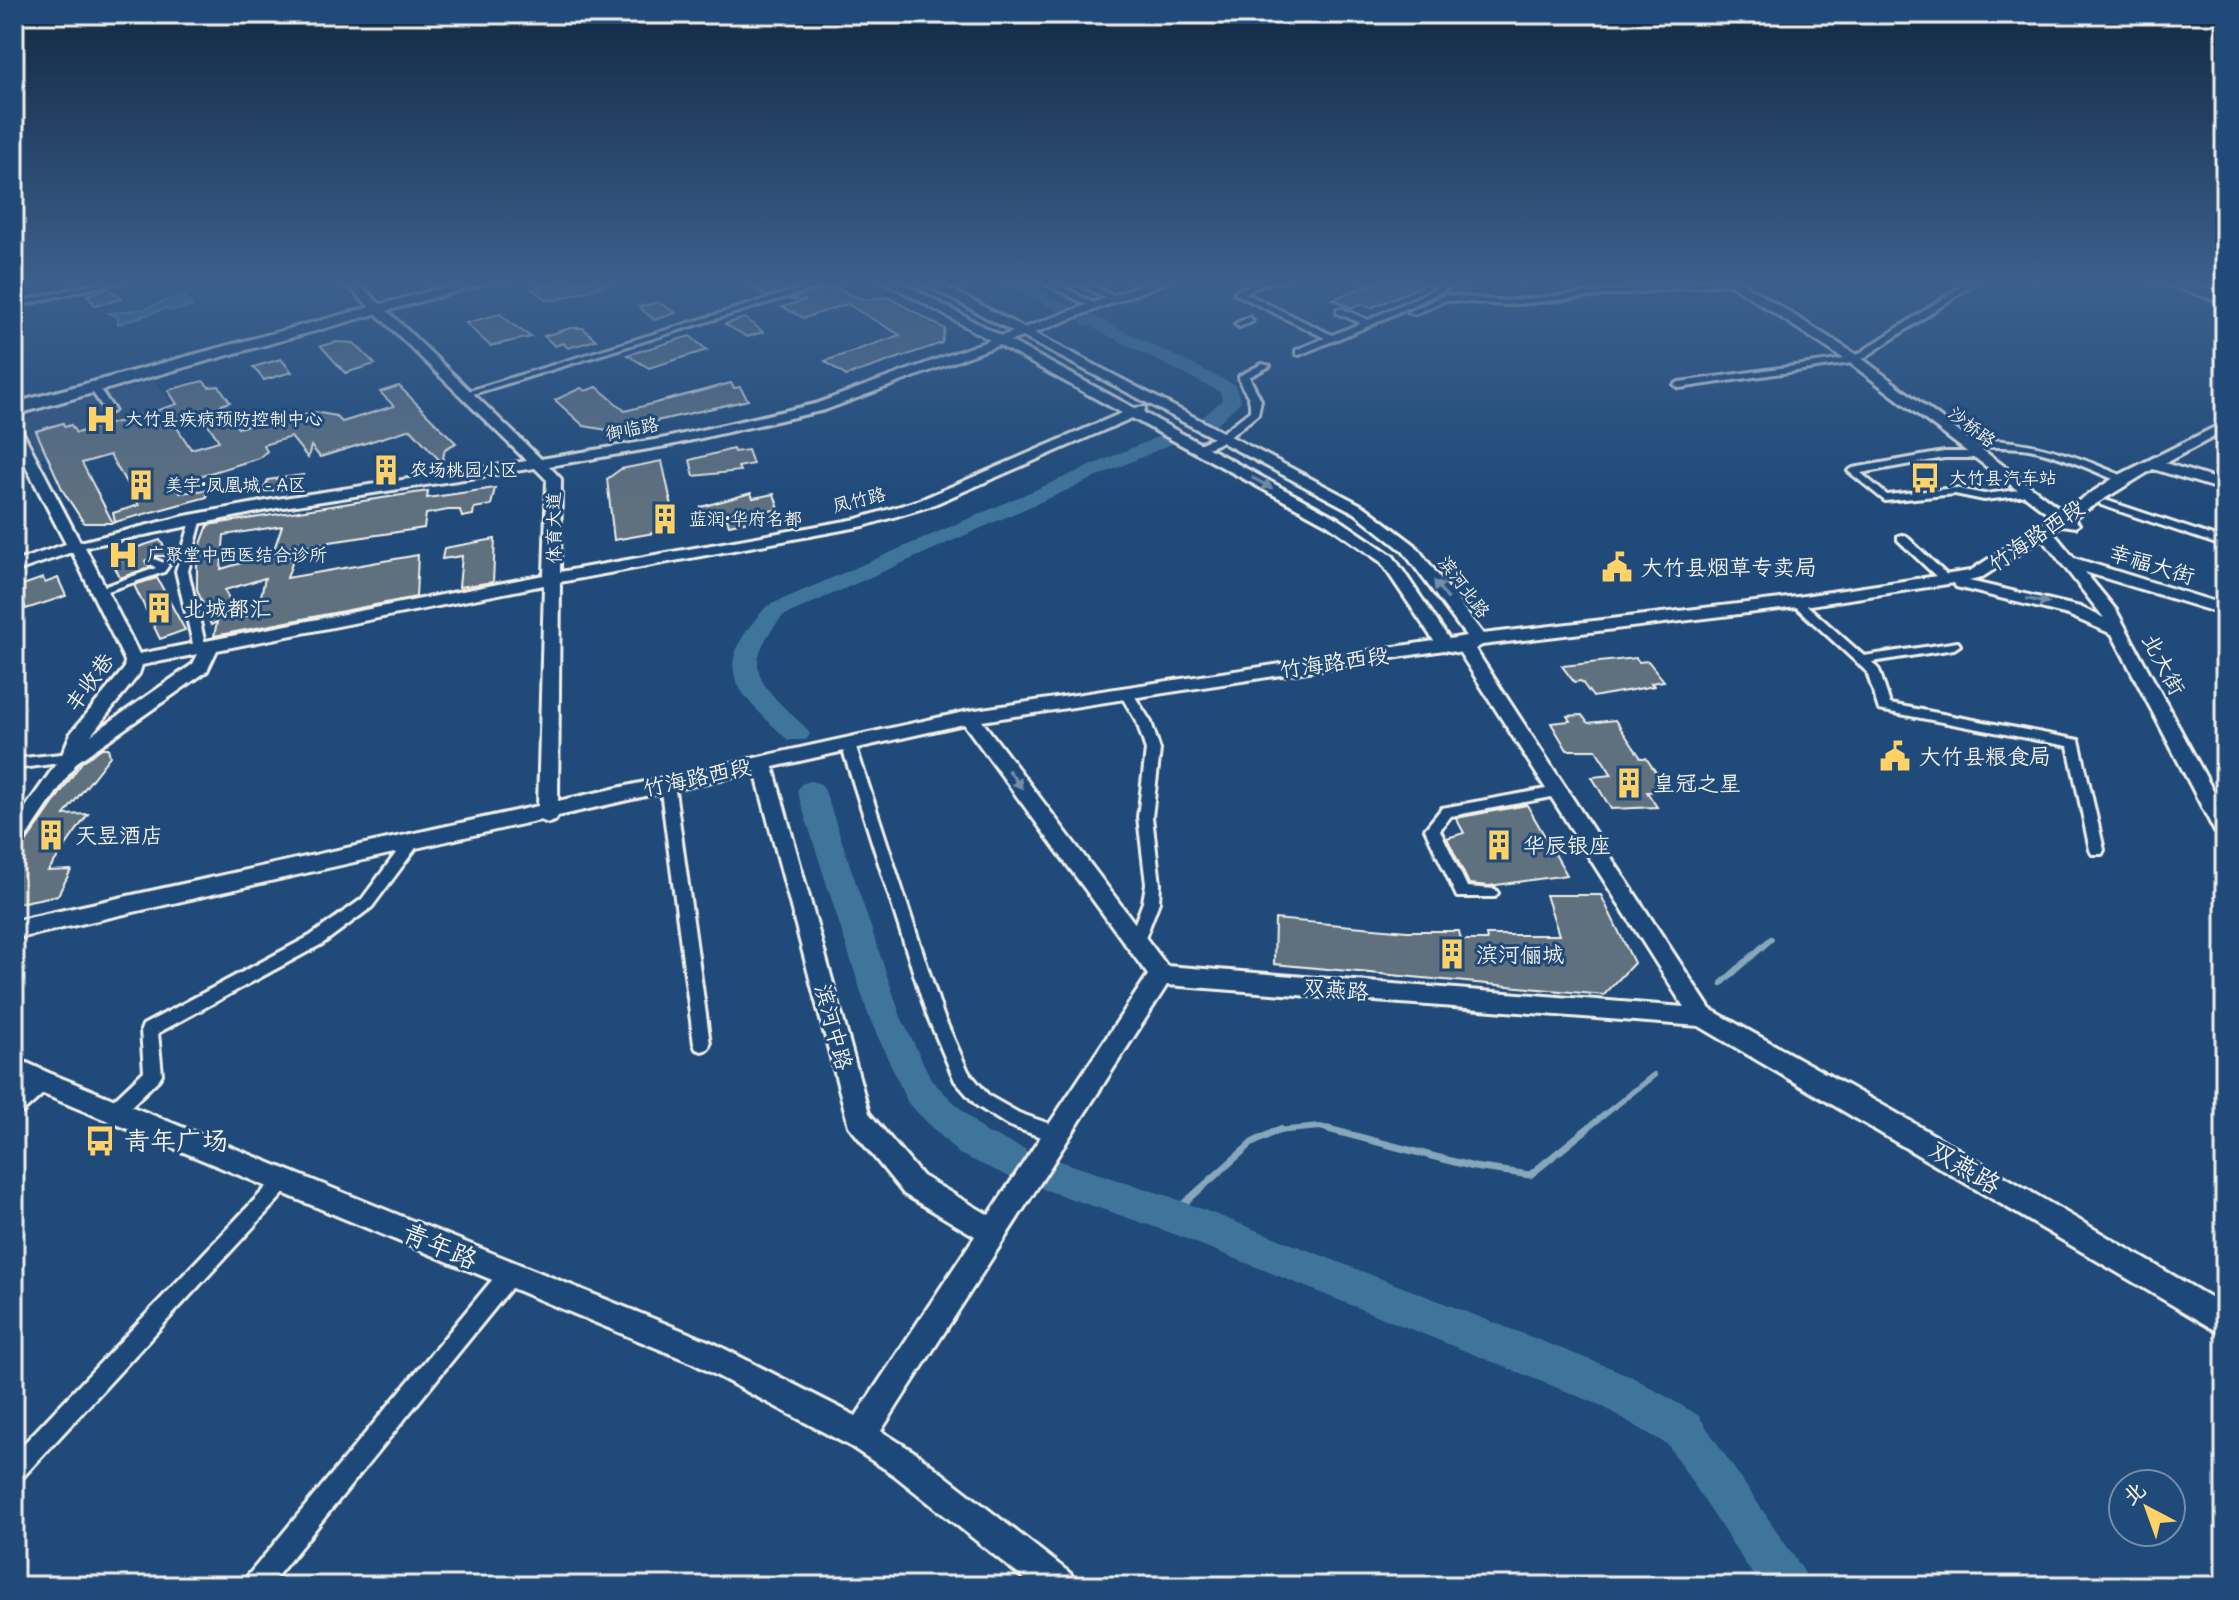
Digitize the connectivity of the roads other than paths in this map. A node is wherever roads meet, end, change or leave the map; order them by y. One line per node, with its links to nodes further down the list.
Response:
1 (187, 355): 15 (highway)
2 (207, 355): 13 (highway)
3 (427, 355): 14 (street, 体育大道)
4 (593, 355): 14 (street)
5 (961, 355): 27 (street, 御临路)
6 (1025, 355): 19 (street)
7 (1067, 355): 16 (street, 滨河北路)
8 (1847, 355): 10 (street, 沙桥路)
9 (1863, 355): 10 (street)
10 (1855, 360): 12 (street); 24 (street, 沙桥路)
11 (1265, 366): 22 (street)
12 (1679, 385)
13 (94, 387): 17 (highway); 18 (street)
14 (467, 393): 27 (street, 体育大道)
15 (14, 399)
16 (1158, 402): 19 (street, 凤竹路); 22 (street, 滨河北路)
17 (14, 409)
18 (109, 410)
19 (1133, 413): 25 (street); 42 (street, 凤竹路)
20 (2225, 426): 28 (street, 竹海路西段)
21 (14, 429): 38 (street, 丰收巷)
22 (1220, 436): 25 (street); 48 (street, 滨河北路, one-way to 22)
23 (2225, 436): 28 (street, 竹海路西段)
24 (1965, 444): 26 (street, 沙桥路); 29 (street)
25 (1196, 447): 48 (street, one-way to 48)
26 (1979, 455): 31 (street, 沙桥路); 31 (street)
27 (539, 464): 33 (street, 御临路); 42 (street, 体育大道)
28 (2158, 465): 29 (street, 竹海路西段); 30 (street); 32 (street, 竹海路西段)
29 (2122, 479): 34 (street, 竹海路西段)
30 (2225, 487)
31 (2028, 492): 34 (street, 沙桥路)
32 (2105, 503): 34 (street, 竹海路西段); 37 (street)
33 (197, 518): 38 (street, 御临路); 41 (street)
34 (2066, 520): 35 (street, 竹海路西段)
35 (2047, 534): 39 (street, 北大街); 43 (street, 竹海路西段)
36 (1902, 538): 43 (street)
37 (2225, 544)
38 (76, 546): 40 (street, 御临路); 44 (street, 丰收巷)
39 (2065, 560): 46 (street, 幸福大街); 47 (street, 北大街)
40 (14, 567)
41 (182, 571): 44 (street); 50 (street)
42 (552, 579): 50 (street, 凤竹路); 61 (street, 体育大道)
43 (1954, 582): 45 (street, 竹海路西段); 47 (street, 竹海路西段, one-way to 47)
44 (98, 591): 52 (street, 丰收巷)
45 (1800, 605): 48 (street, 竹海路西段); 51 (street)
46 (2225, 610)
47 (2119, 631): 62 (street, 北大街)
48 (1463, 644): 53 (street, 竹海路西段); 60 (street, 双燕路)
49 (1954, 645): 51 (street)
50 (205, 647): 52 (street, 凤竹路); 56 (street, 丰收巷)
51 (1862, 660): 65 (street)
52 (134, 661): 56 (street, 丰收巷)
53 (1125, 694): 54 (street, 竹海路西段); 69 (street)
54 (971, 719): 55 (street, 竹海路西段); 69 (street, one-way to 69)
55 (849, 747): 58 (street, 竹海路西段); 77 (street)
56 (70, 758): 57 (street); 63 (street, 丰收巷)
57 (14, 764)
58 (763, 765): 59 (street, 竹海路西段); 79 (street, 滨河中路)
59 (667, 786): 61 (street, 竹海路西段); 72 (street)
60 (1557, 792): 66 (street); 71 (street, 双燕路)
61 (548, 813): 64 (street, 竹海路西段)
62 (2225, 832)
63 (14, 840)
64 (410, 845): 67 (street, 竹海路西段); 68 (street, 竹海路西段); 76 (street)
65 (2097, 850)
66 (1490, 893)
67 (14, 930)
68 (14, 937)
69 (1136, 941): 70 (street)
70 (1161, 975): 71 (street, 双燕路); 77 (street)
71 (1702, 1016): 81 (street, 双燕路)
72 (702, 1044)
73 (14, 1067): 74 (street, 青年路)
74 (40, 1081): 75 (street); 76 (street, 青年路)
75 (14, 1104)
76 (114, 1111): 78 (street, 青年路)
77 (1058, 1135): 79 (street)
78 (284, 1181): 80 (street, 青年路); 83 (street)
79 (994, 1232): 82 (street)
80 (509, 1275): 82 (street, 青年路); 84 (street)
81 (2225, 1322)
82 (861, 1435): 85 (street, 青年路)
83 (14, 1470)
84 (254, 1586)
85 (1059, 1586)

